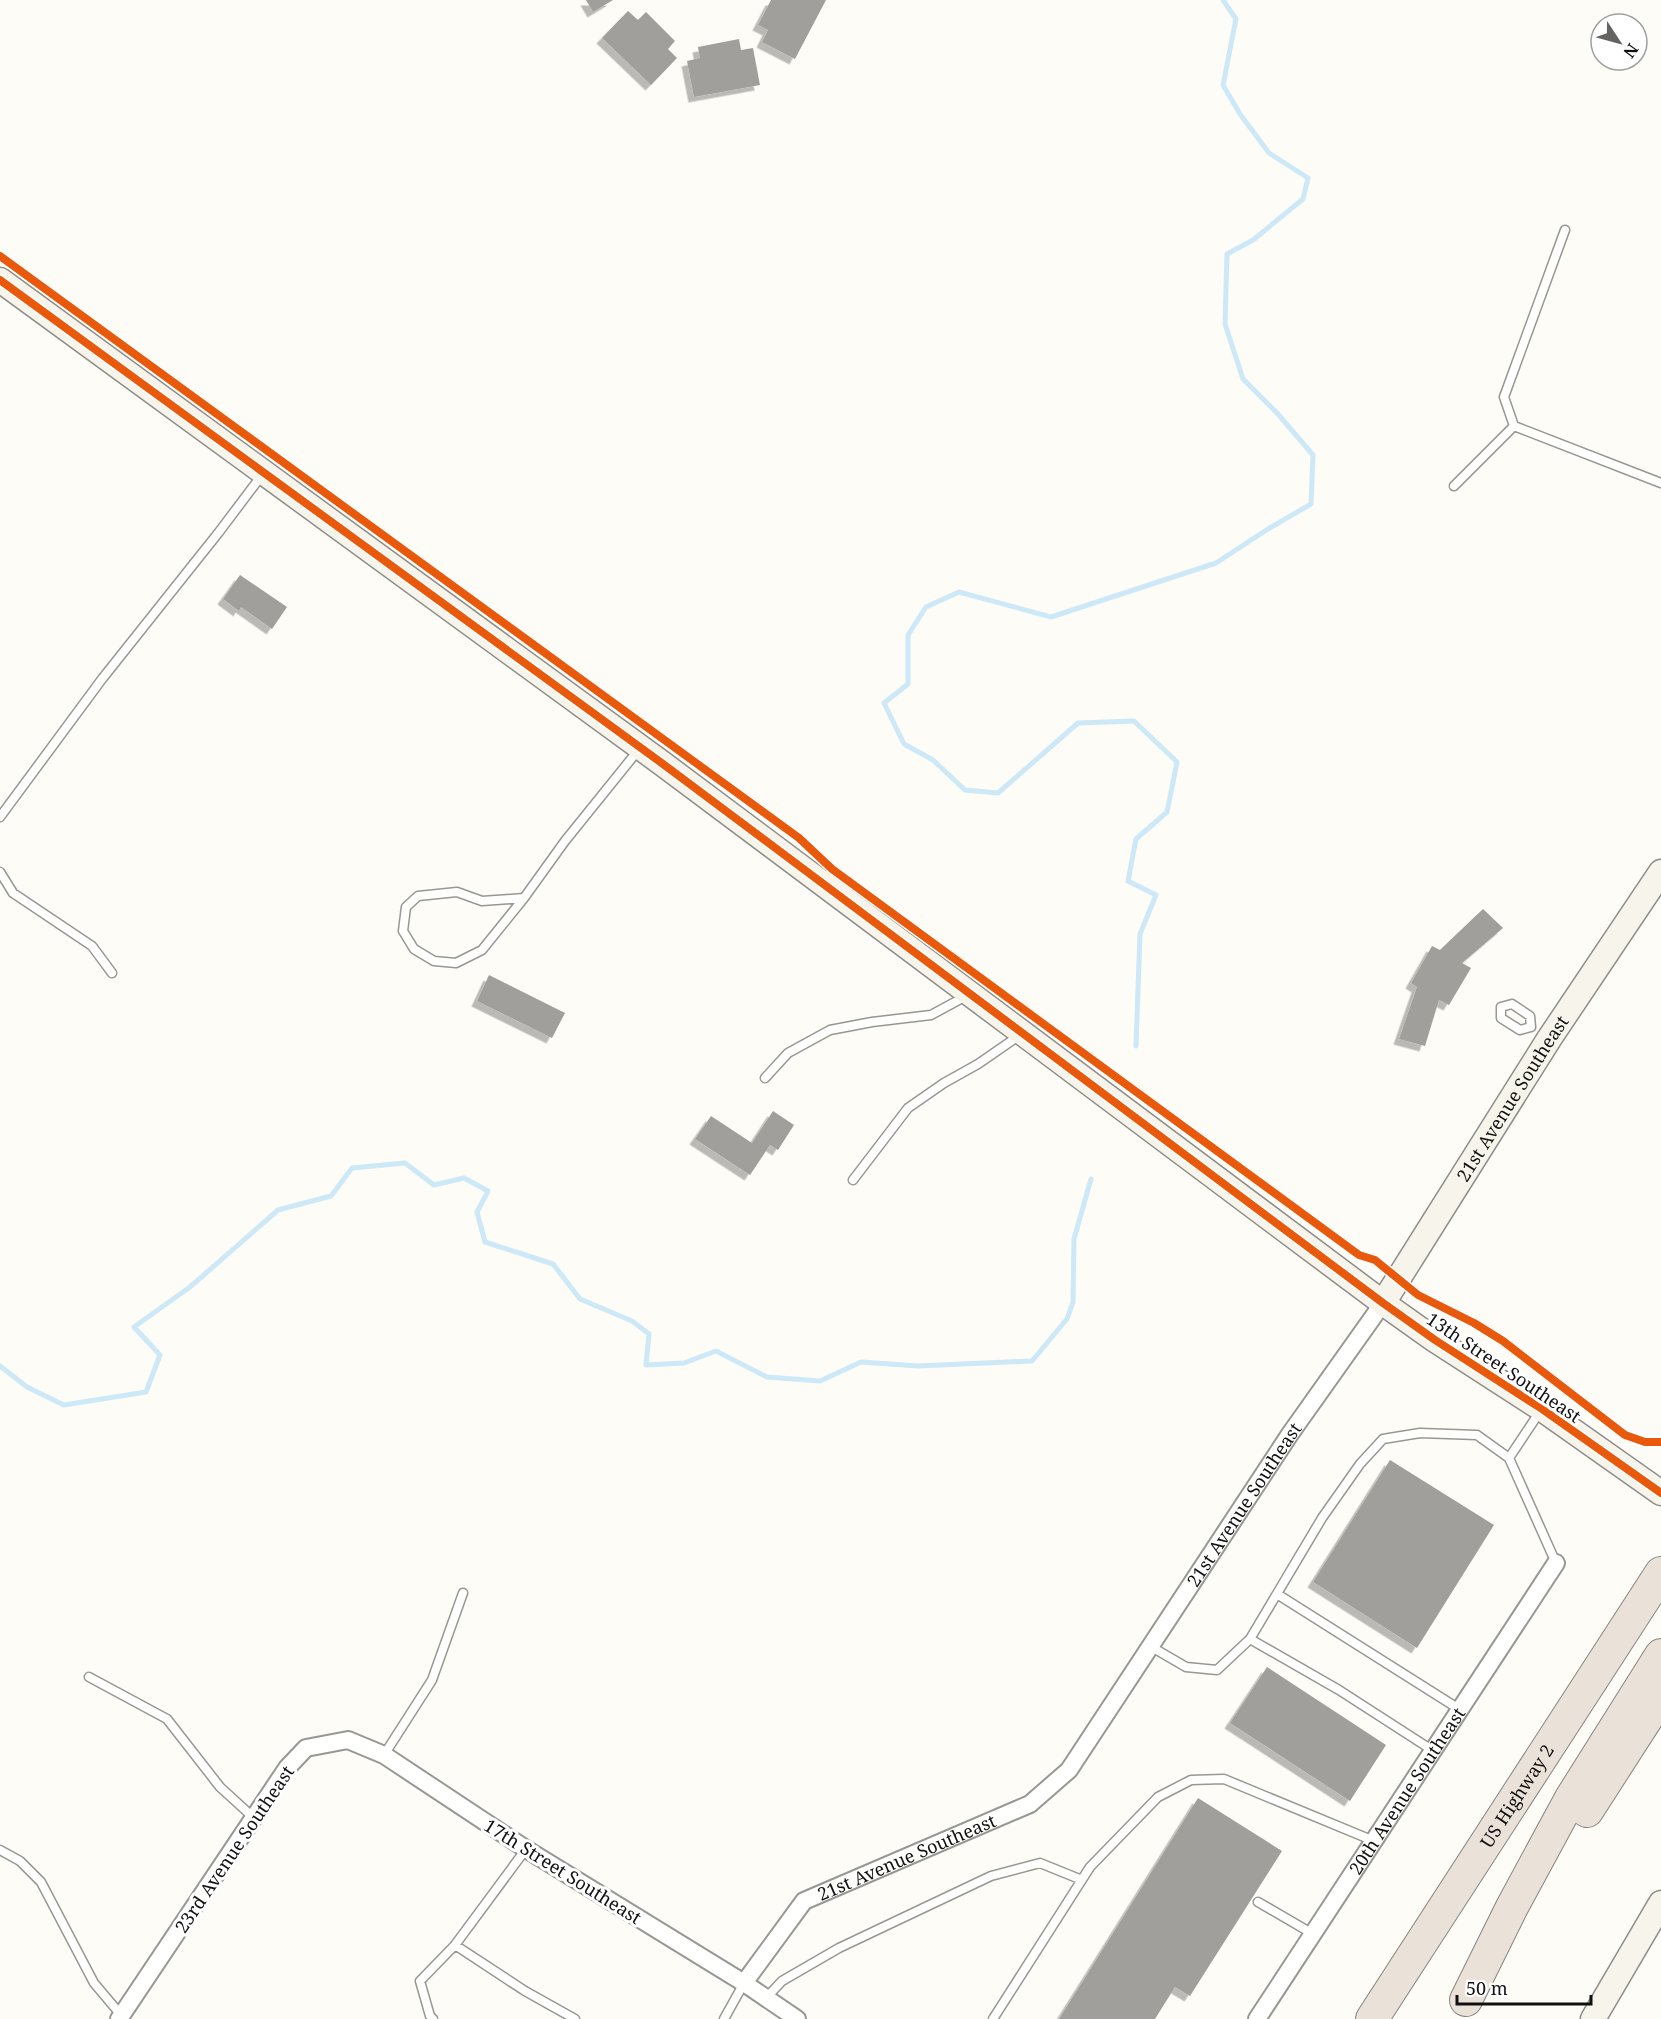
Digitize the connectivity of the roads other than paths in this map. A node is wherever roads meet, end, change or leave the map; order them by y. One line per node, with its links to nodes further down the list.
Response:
1 (1565, 230): 3 (lane)
2 (0, 280): 4 (street, 13th Street Southeast)
3 (1514, 426): 5 (lane); 6 (lane)
4 (264, 472): 7 (street, 13th Street Southeast); 8 (lane)
5 (1661, 483)
6 (1454, 486)
7 (640, 748): 11 (lane); 13 (street, 13th Street Southeast)
8 (0, 817)
9 (0, 872): 12 (lane)
10 (1661, 872): 14 (street, 21st Avenue Southeast)
11 (524, 898): 11 (lane)
12 (112, 973)
13 (969, 994): 15 (street, 13th Street Southeast); 16 (lane)
14 (1540, 1033): 14 (lane); 18 (street, 21st Avenue Southeast)
15 (1023, 1034): 17 (lane); 18 (street, 13th Street Southeast)
16 (765, 1078)
17 (853, 1180)
18 (1383, 1303): 19 (street, 13th Street Southeast); 27 (street, 21st Avenue Southeast)
19 (1542, 1409): 20 (lane); 21 (street, 13th Street Southeast)
20 (1509, 1458): 22 (lane); 25 (lane)
21 (1661, 1493)
22 (1556, 1563): 31 (street, 20th Avenue Southeast)
23 (1661, 1573): 53 (highway, US Highway 2)
24 (463, 1593): 33 (lane)
25 (1277, 1594): 26 (lane); 31 (lane)
26 (1250, 1639): 27 (lane); 32 (lane)
27 (1150, 1646): 43 (street, 21st Avenue Southeast)
28 (1661, 1655): 45 (highway)
29 (89, 1677): 34 (lane)
30 (1661, 1696): 45 (highway)
31 (1459, 1709): 32 (street, 20th Avenue Southeast)
32 (1432, 1750): 35 (street, 20th Avenue Southeast)
33 (384, 1755): 34 (street, 23rd Avenue Southeast); 36 (street, 17th Street Southeast)
34 (254, 1818): 46 (street, 23rd Avenue Southeast)
35 (1374, 1840): 38 (lane); 41 (street, 20th Avenue Southeast)
36 (526, 1849): 42 (lane); 43 (street, 17th Street Southeast)
37 (0, 1850): 46 (lane)
38 (1082, 1880): 44 (lane); 51 (lane)
39 (1258, 1902): 41 (lane)
40 (1658, 1914): 54 (street)
41 (1313, 1934): 52 (street, 20th Avenue Southeast)
42 (455, 1945): 47 (lane); 48 (lane)
43 (744, 1983): 44 (street, 17th Street Southeast); 49 (lane, 21st Avenue Southeast)
44 (766, 1998): 50 (street, 17th Street Southeast)
45 (1460, 2010)
46 (120, 2017)
47 (433, 2019)
48 (575, 2019)
49 (724, 2019)
50 (796, 2019)
51 (993, 2019)
52 (1257, 2019)
53 (1372, 2019)
54 (1593, 2019)

